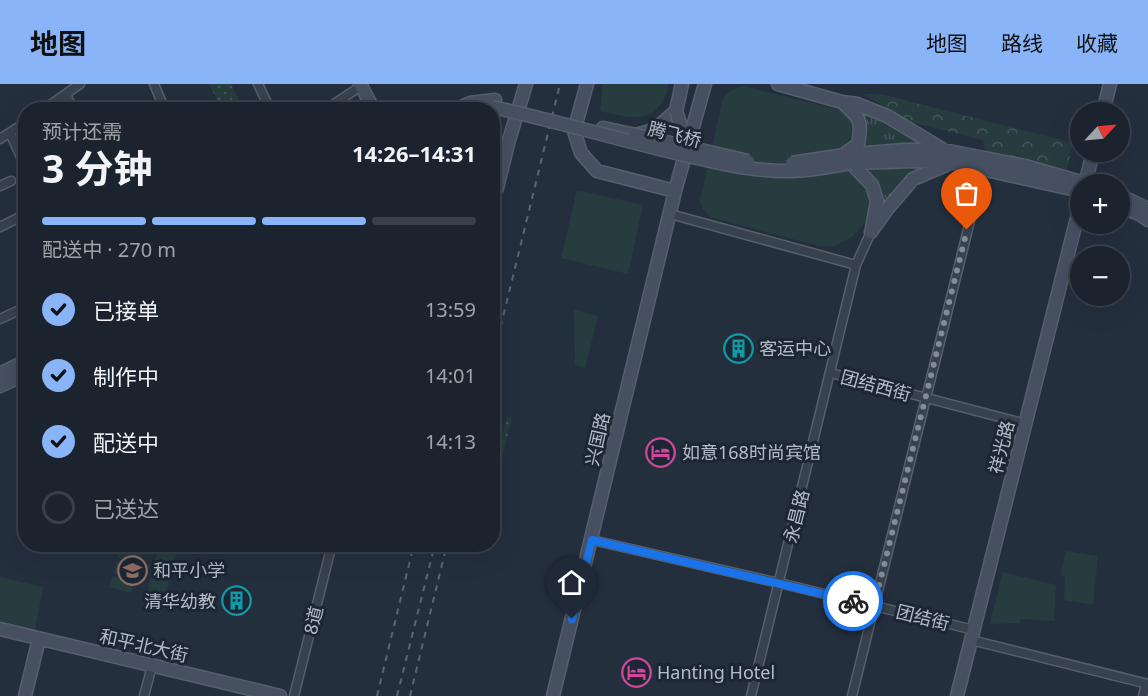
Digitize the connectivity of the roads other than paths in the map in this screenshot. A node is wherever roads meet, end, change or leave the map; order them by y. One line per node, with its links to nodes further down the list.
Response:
1 (80, 84): 11 (street)
2 (154, 84): 14 (street)
3 (258, 84): 15 (street)
4 (526, 84): 34 (main road)
5 (587, 84): 39 (main road)
6 (682, 84): 22 (main road)
7 (778, 84): 18 (main road)
8 (1110, 84): 19 (main road)
9 (360, 85): 16 (street); 17 (main road)
10 (704, 90): 39 (main road, 兴国路)
11 (66, 94): 12 (street); 13 (street)
12 (54, 102)
13 (70, 102)
14 (162, 102)
15 (267, 102)
16 (337, 102)
17 (370, 102)
18 (842, 102): 29 (main road); 31 (main road)
19 (1106, 102)
20 (500, 108): 25 (main road, 腾飞桥)
21 (500, 108): 27 (main road, 腾飞桥, bridge)
22 (676, 111): 25 (main road); 30 (main road, bridge)
23 (18, 128): 24 (street)
24 (10, 133): 26 (street); 28 (street)
25 (636, 135): 27 (main road, bridge); 30 (main road, 腾飞桥, bridge)
26 (0, 139)
27 (620, 139): 30 (main road, 腾飞桥, bridge)
28 (18, 150)
29 (943, 150): 31 (main road); 35 (main road)
30 (694, 153): 31 (main road, 腾飞桥, bridge)
31 (848, 159): 32 (main road); 49 (main road)
32 (955, 163): 33 (main road); 49 (main road)
33 (982, 168): 38 (main road); 41 (street)
34 (500, 172)
35 (1070, 179)
36 (10, 181): 37 (street)
37 (0, 186)
38 (1070, 189)
39 (675, 191): 44 (main road, 兴国路)
40 (1130, 200): 42 (main road)
41 (974, 201)
42 (1148, 209)
43 (1130, 210): 46 (main road)
44 (670, 214): 51 (street); 61 (main road, 兴国路)
45 (18, 218): 48 (street)
46 (1148, 220)
47 (969, 221): 59 (street)
48 (0, 227)
49 (871, 232): 51 (street, 永昌路)
50 (1073, 234): 60 (main road, 祥光路)
51 (856, 265): 55 (street, 永昌路)
52 (18, 311): 53 (street)
53 (0, 319)
54 (18, 365): 56 (main road)
55 (831, 373): 59 (street, 团结西街); 63 (street, 永昌路)
56 (0, 374)
57 (18, 378): 58 (main road)
58 (0, 386)
59 (926, 399): 60 (street, 团结西街); 64 (street)
60 (1026, 424): 66 (main road, 祥光路)
61 (592, 540): 63 (street, 团结街); 74 (main road, 兴国路)
62 (330, 552): 73 (street, 8道)
63 (779, 583): 64 (street, 团结街); 75 (street, 永昌路)
64 (874, 606): 66 (street, 团结街); 76 (street)
65 (0, 629): 67 (main road, 和平北大街)
66 (973, 635): 69 (street, 团结街); 77 (main road, 祥光路)
67 (39, 639): 68 (main road, 和平北大街); 70 (main road)
68 (152, 666): 71 (street); 72 (main road, 和平北大街)
69 (1147, 684): 78 (street)
70 (25, 696)
71 (144, 696)
72 (280, 696)
73 (294, 696)
74 (553, 696)
75 (751, 696)
76 (852, 696)
77 (957, 696)
78 (1143, 696)

